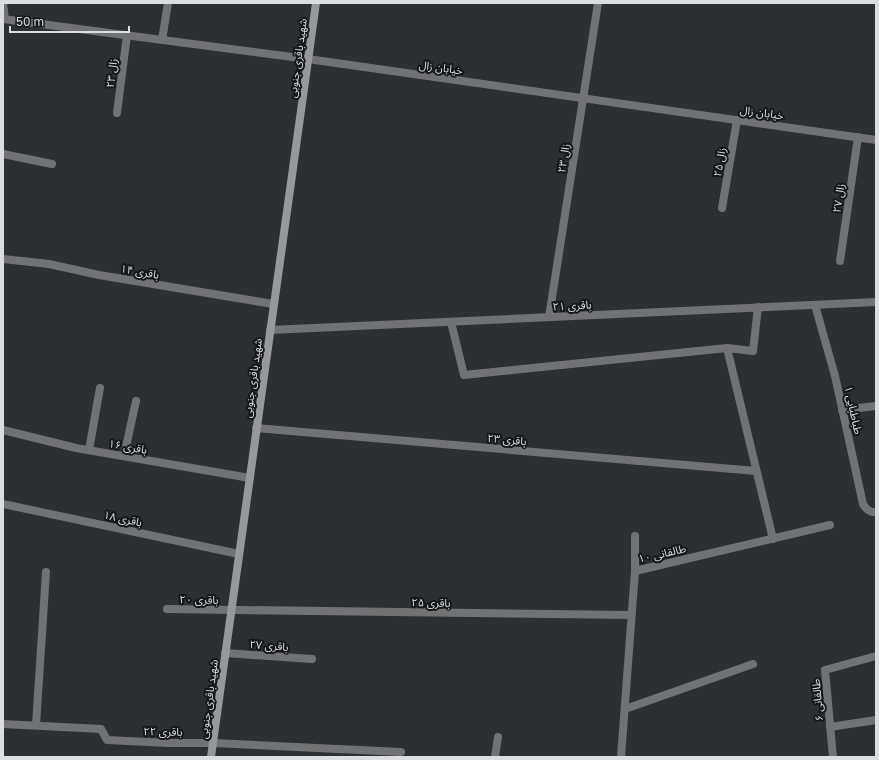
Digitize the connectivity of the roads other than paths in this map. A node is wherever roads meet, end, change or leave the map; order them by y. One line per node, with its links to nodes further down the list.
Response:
1 (3, 3): 5 (street)
2 (168, 3): 7 (street)
3 (316, 3): 8 (main road, شهید باقری جنوبی)
4 (598, 3): 9 (street, زال ۲۳)
5 (4, 19): 6 (street, خیابان زال)
6 (127, 35): 7 (street, خیابان زال); 10 (street, زال ۲۳)
7 (162, 40): 8 (street, خیابان زال)
8 (308, 59): 9 (street, خیابان زال); 20 (main road, شهید باقری جنوبی)
9 (583, 98): 11 (street, خیابان زال); 23 (street, زال ۲۳)
10 (117, 113)
11 (737, 120): 12 (street, خیابان زال); 16 (street, زال ۲۵)
12 (858, 137): 13 (street, خیابان زال); 18 (street, زال ۲۷)
13 (876, 140)
14 (3, 154): 15 (street)
15 (52, 164)
16 (722, 208)
17 (3, 259): 20 (street, باقری ۱۴)
18 (840, 261)
19 (876, 302): 21 (street, باقری ۲۱)
20 (273, 304): 25 (main road, شهید باقری جنوبی)
21 (815, 305): 22 (street, باقری ۲۱); 30 (street, طباطبایی ۱)
22 (758, 307): 23 (street, باقری ۲۱); 26 (street)
23 (549, 317): 24 (street, باقری ۲۱)
24 (451, 322): 25 (street, باقری ۲۱); 26 (street)
25 (270, 330): 31 (main road, شهید باقری جنوبی)
26 (726, 348): 35 (street)
27 (100, 388): 33 (street)
28 (136, 401): 34 (street)
29 (876, 406): 30 (street)
30 (842, 410): 38 (street, طباطبایی ۱)
31 (256, 428): 35 (street, باقری ۲۳); 36 (main road, شهید باقری جنوبی)
32 (3, 430): 33 (street, باقری ۱۶)
33 (89, 450): 34 (street, باقری ۱۶)
34 (124, 456): 36 (street, باقری ۱۶)
35 (756, 471): 41 (street)
36 (250, 478): 42 (main road, شهید باقری جنوبی)
37 (3, 504): 42 (street, باقری ۱۸)
38 (876, 512)
39 (830, 526): 41 (street, طالقانی ۱۰)
40 (635, 536): 43 (street)
41 (773, 539): 43 (street, طالقانی ۱۰)
42 (239, 554): 46 (main road, شهید باقری جنوبی)
43 (635, 571): 47 (street, طالقانی ۱۰)
44 (46, 572): 55 (street)
45 (167, 610): 46 (street, باقری ۲۰)
46 (231, 610): 47 (street, باقری ۲۵); 48 (main road, شهید باقری جنوبی)
47 (631, 615): 52 (street, طالقانی ۱۰)
48 (225, 653): 50 (street, باقری ۲۷); 58 (main road, شهید باقری جنوبی)
49 (876, 656): 56 (street, طالقانی ۶)
50 (312, 659)
51 (753, 664): 52 (street)
52 (624, 709): 62 (street, طالقانی ۱۰)
53 (876, 720): 56 (street)
54 (3, 724): 55 (street, باقری ۲۲)
55 (36, 725): 58 (street, باقری ۲۲)
56 (830, 727): 63 (street, طالقانی ۶)
57 (498, 737): 61 (street)
58 (213, 743): 59 (street, باقری ۲۲); 60 (main road, شهید باقری جنوبی)
59 (401, 752)
60 (211, 757)
61 (496, 757)
62 (621, 757)
63 (833, 757)

